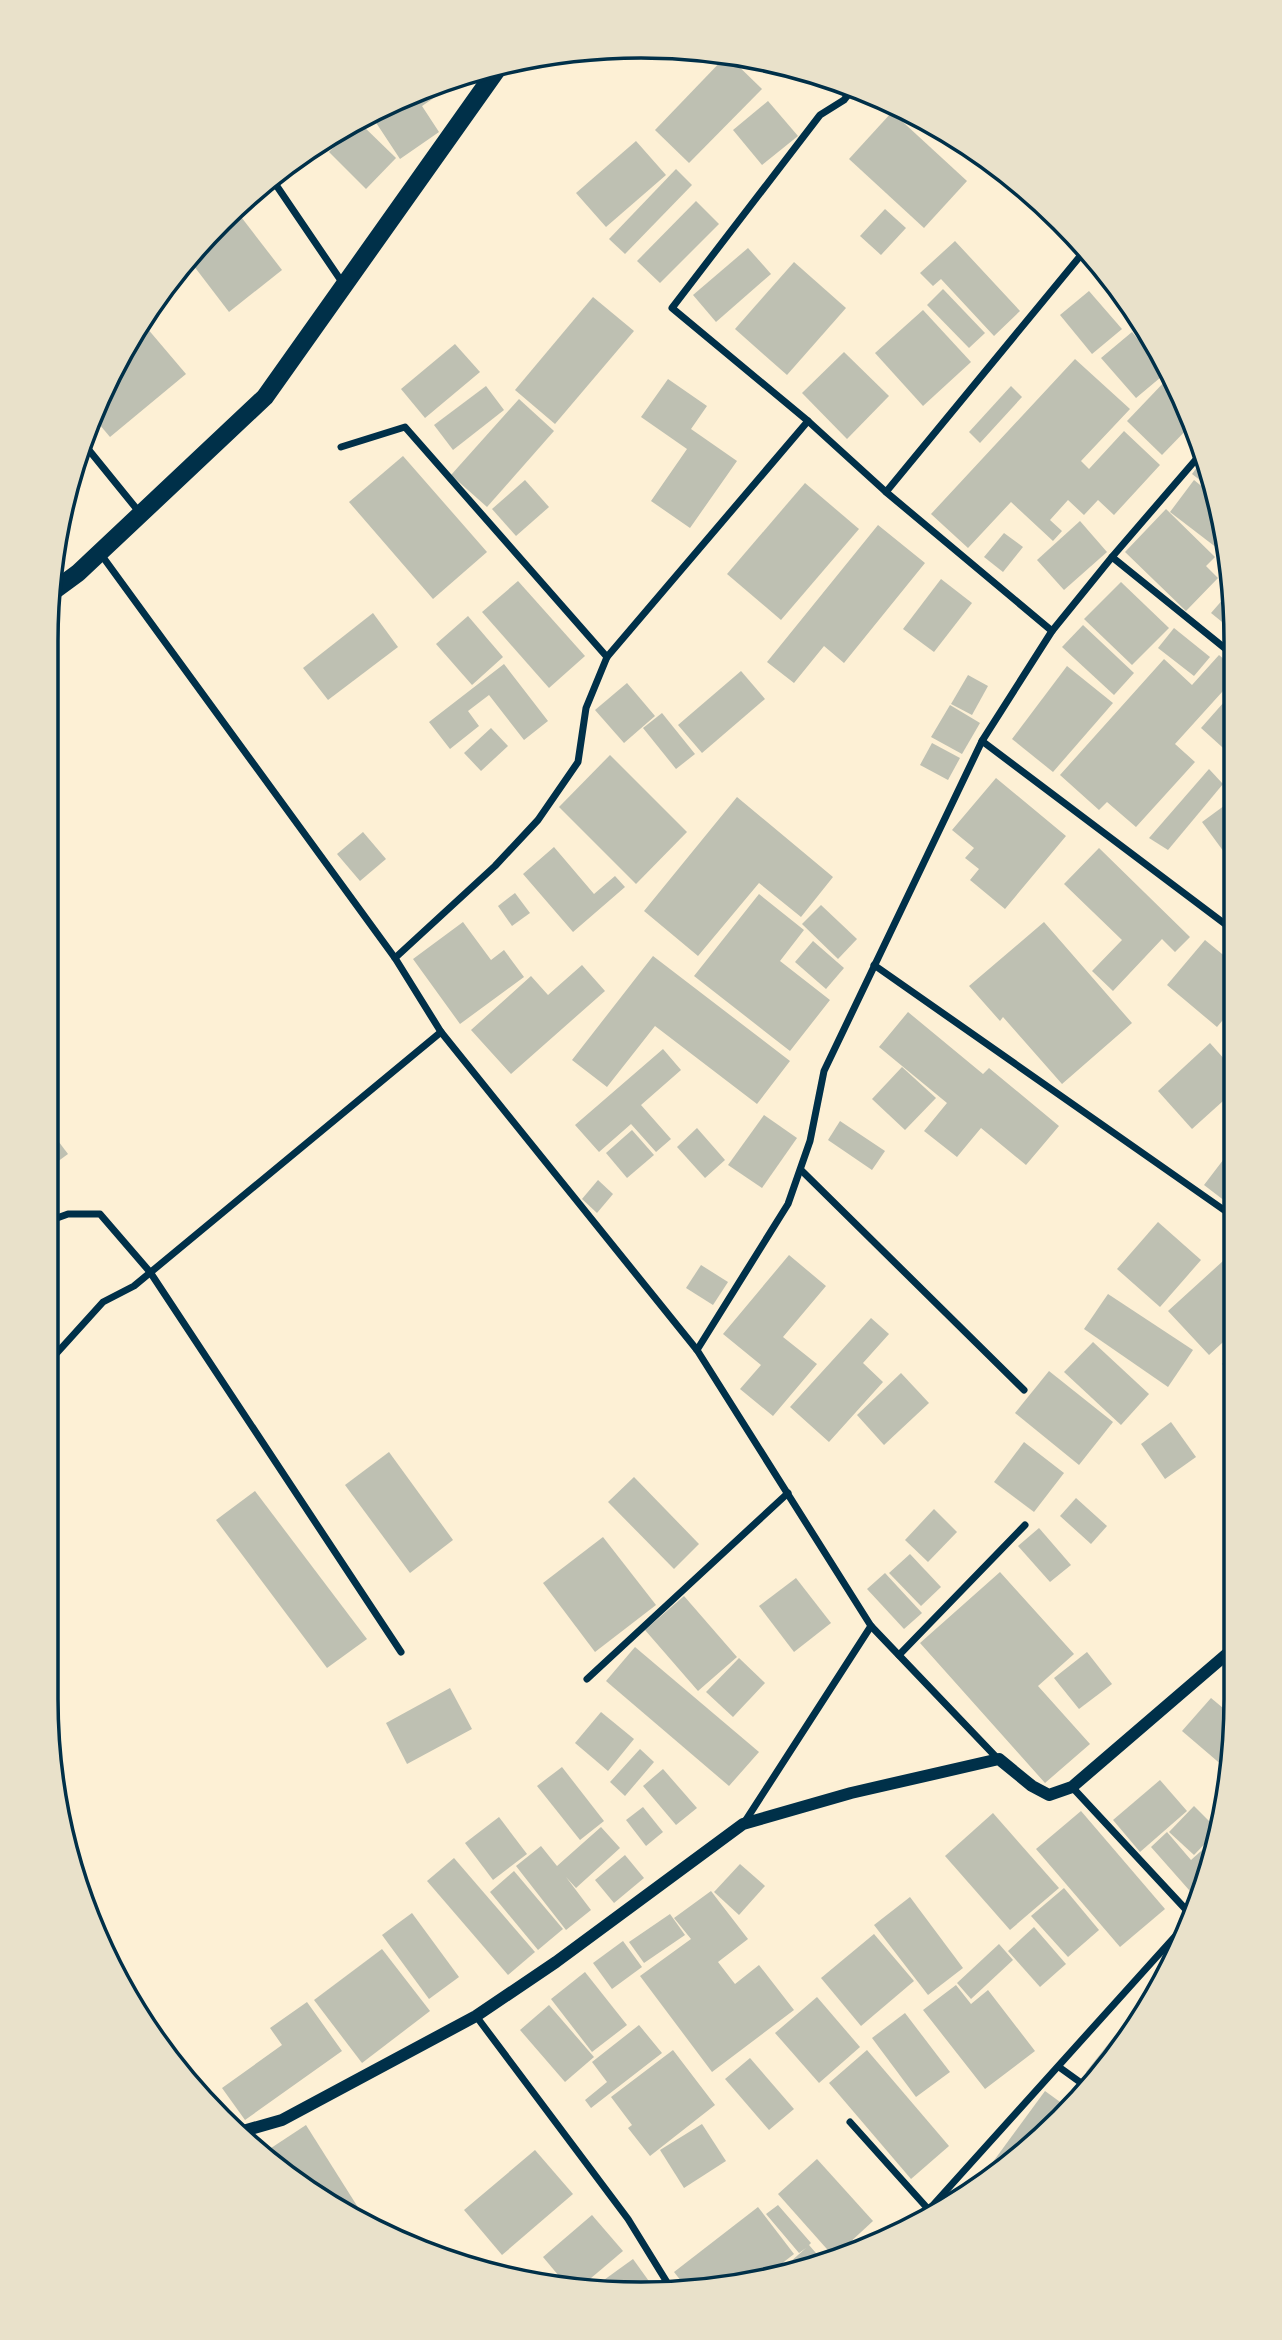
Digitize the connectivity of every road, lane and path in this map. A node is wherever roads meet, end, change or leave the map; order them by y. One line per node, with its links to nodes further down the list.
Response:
1 (491, 78): 5 (main road)
2 (847, 96): 6 (street)
3 (277, 186): 5 (street)
4 (1080, 256): 10 (street)
5 (344, 285): 11 (main road)
6 (808, 421): 10 (street); 17 (street)
7 (341, 447): 17 (street)
8 (90, 451): 11 (street)
9 (1195, 461): 13 (street)
10 (886, 492): 15 (street)
11 (141, 514): 12 (main road)
12 (99, 552): 14 (main road); 20 (street)
13 (1112, 557): 15 (street); 16 (street)
14 (61, 584)
15 (1052, 631): 18 (street)
16 (1224, 648)
17 (607, 657): 20 (street)
18 (982, 741): 19 (street); 21 (street)
19 (1224, 923)
20 (396, 958): 22 (street)
21 (874, 965): 23 (street); 24 (street)
22 (441, 1032): 26 (street); 27 (street)
23 (801, 1170): 27 (street); 29 (street)
24 (1224, 1210)
25 (58, 1218): 26 (street)
26 (150, 1272): 28 (street); 33 (street)
27 (697, 1350): 30 (street)
28 (58, 1353)
29 (1024, 1391)
30 (788, 1493): 32 (street); 36 (street)
31 (1025, 1525): 34 (street)
32 (871, 1626): 34 (street); 39 (street)
33 (401, 1652)
34 (899, 1655): 37 (street)
35 (1224, 1656): 38 (street)
36 (587, 1679)
37 (999, 1759): 38 (street); 39 (street)
38 (1072, 1787): 40 (street)
39 (743, 1824): 42 (street)
40 (1185, 1908)
41 (1172, 1940): 43 (street)
42 (476, 2016): 46 (street); 49 (street)
43 (1059, 2067): 44 (street); 47 (street)
44 (1081, 2083)
45 (850, 2122): 48 (street)
46 (248, 2130)
47 (936, 2202)
48 (924, 2209)
49 (666, 2281)

